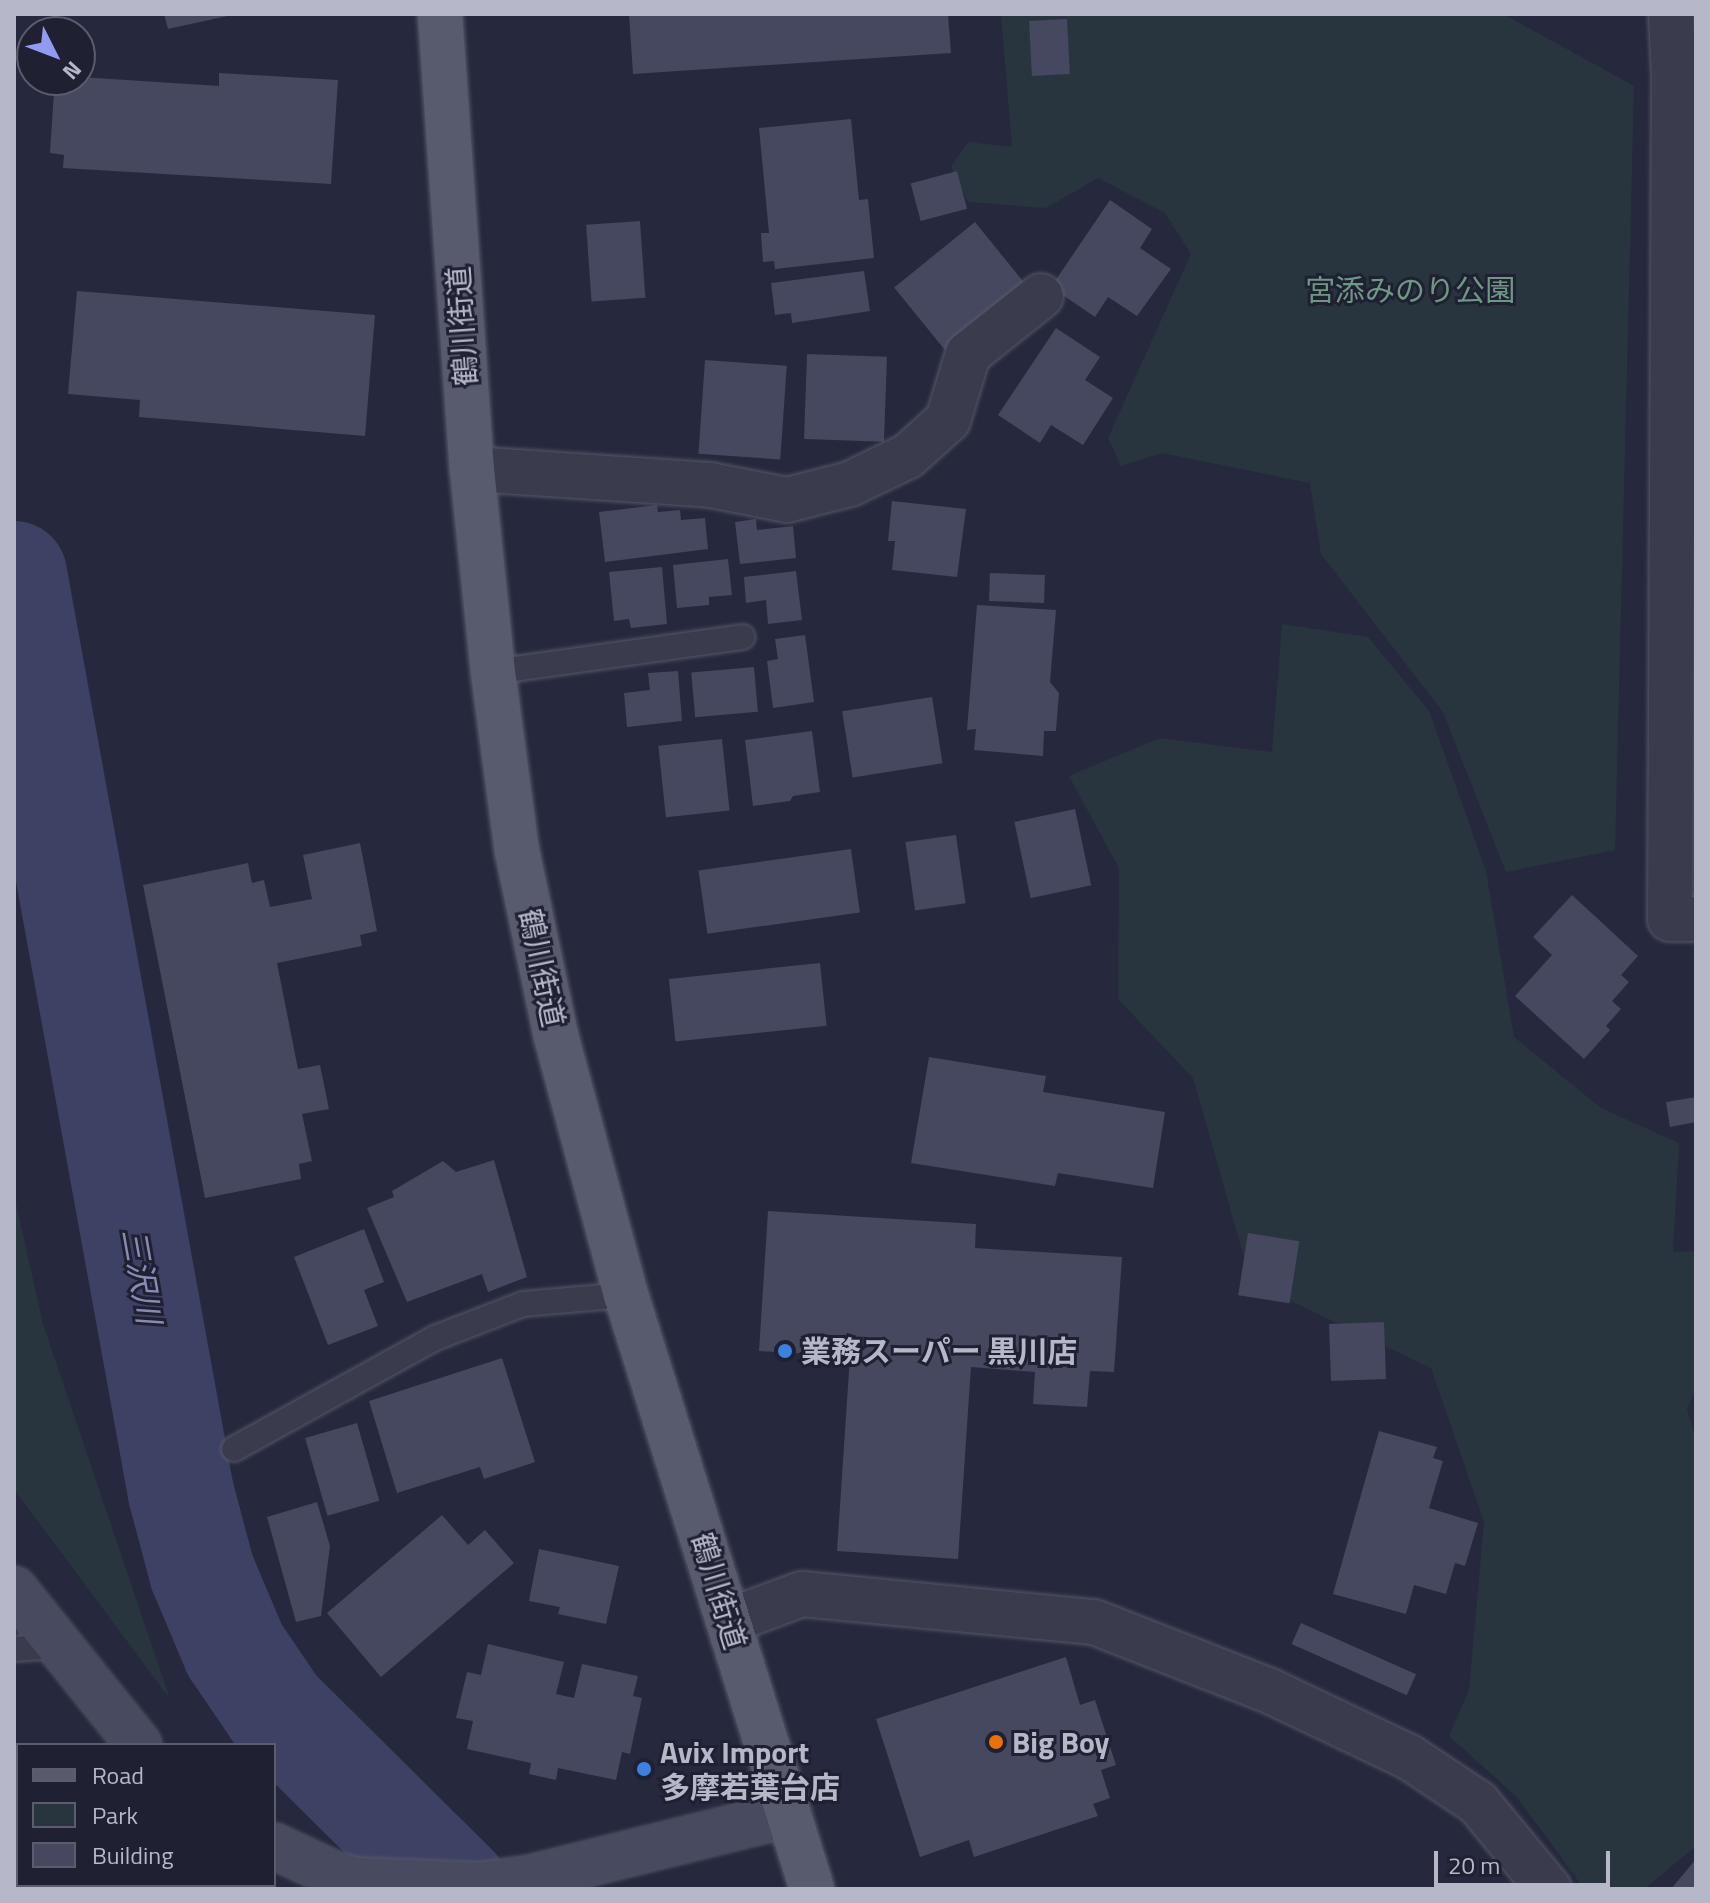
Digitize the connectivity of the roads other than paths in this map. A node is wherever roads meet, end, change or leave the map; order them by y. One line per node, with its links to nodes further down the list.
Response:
1 (440, 14): 5 (main road, 鶴川街道)
2 (1671, 14): 3 (street)
3 (1685, 75): 8 (street)
4 (1041, 296): 5 (street)
5 (472, 469): 7 (main road, 鶴川街道)
6 (743, 637): 7 (lane)
7 (493, 672): 9 (main road, 鶴川街道)
8 (1696, 919)
9 (626, 1295): 10 (lane); 12 (main road, 鶴川街道)
10 (234, 1449)
11 (14, 1589): 13 (street)
12 (729, 1621): 16 (main road, 鶴川街道); 20 (street)
13 (57, 1646): 14 (lane); 15 (street)
14 (14, 1649)
15 (137, 1743)
16 (789, 1814): 18 (street); 19 (main road, 鶴川街道)
17 (276, 1847): 18 (street)
18 (339, 1881)
19 (812, 1889)
20 (1549, 1889)

